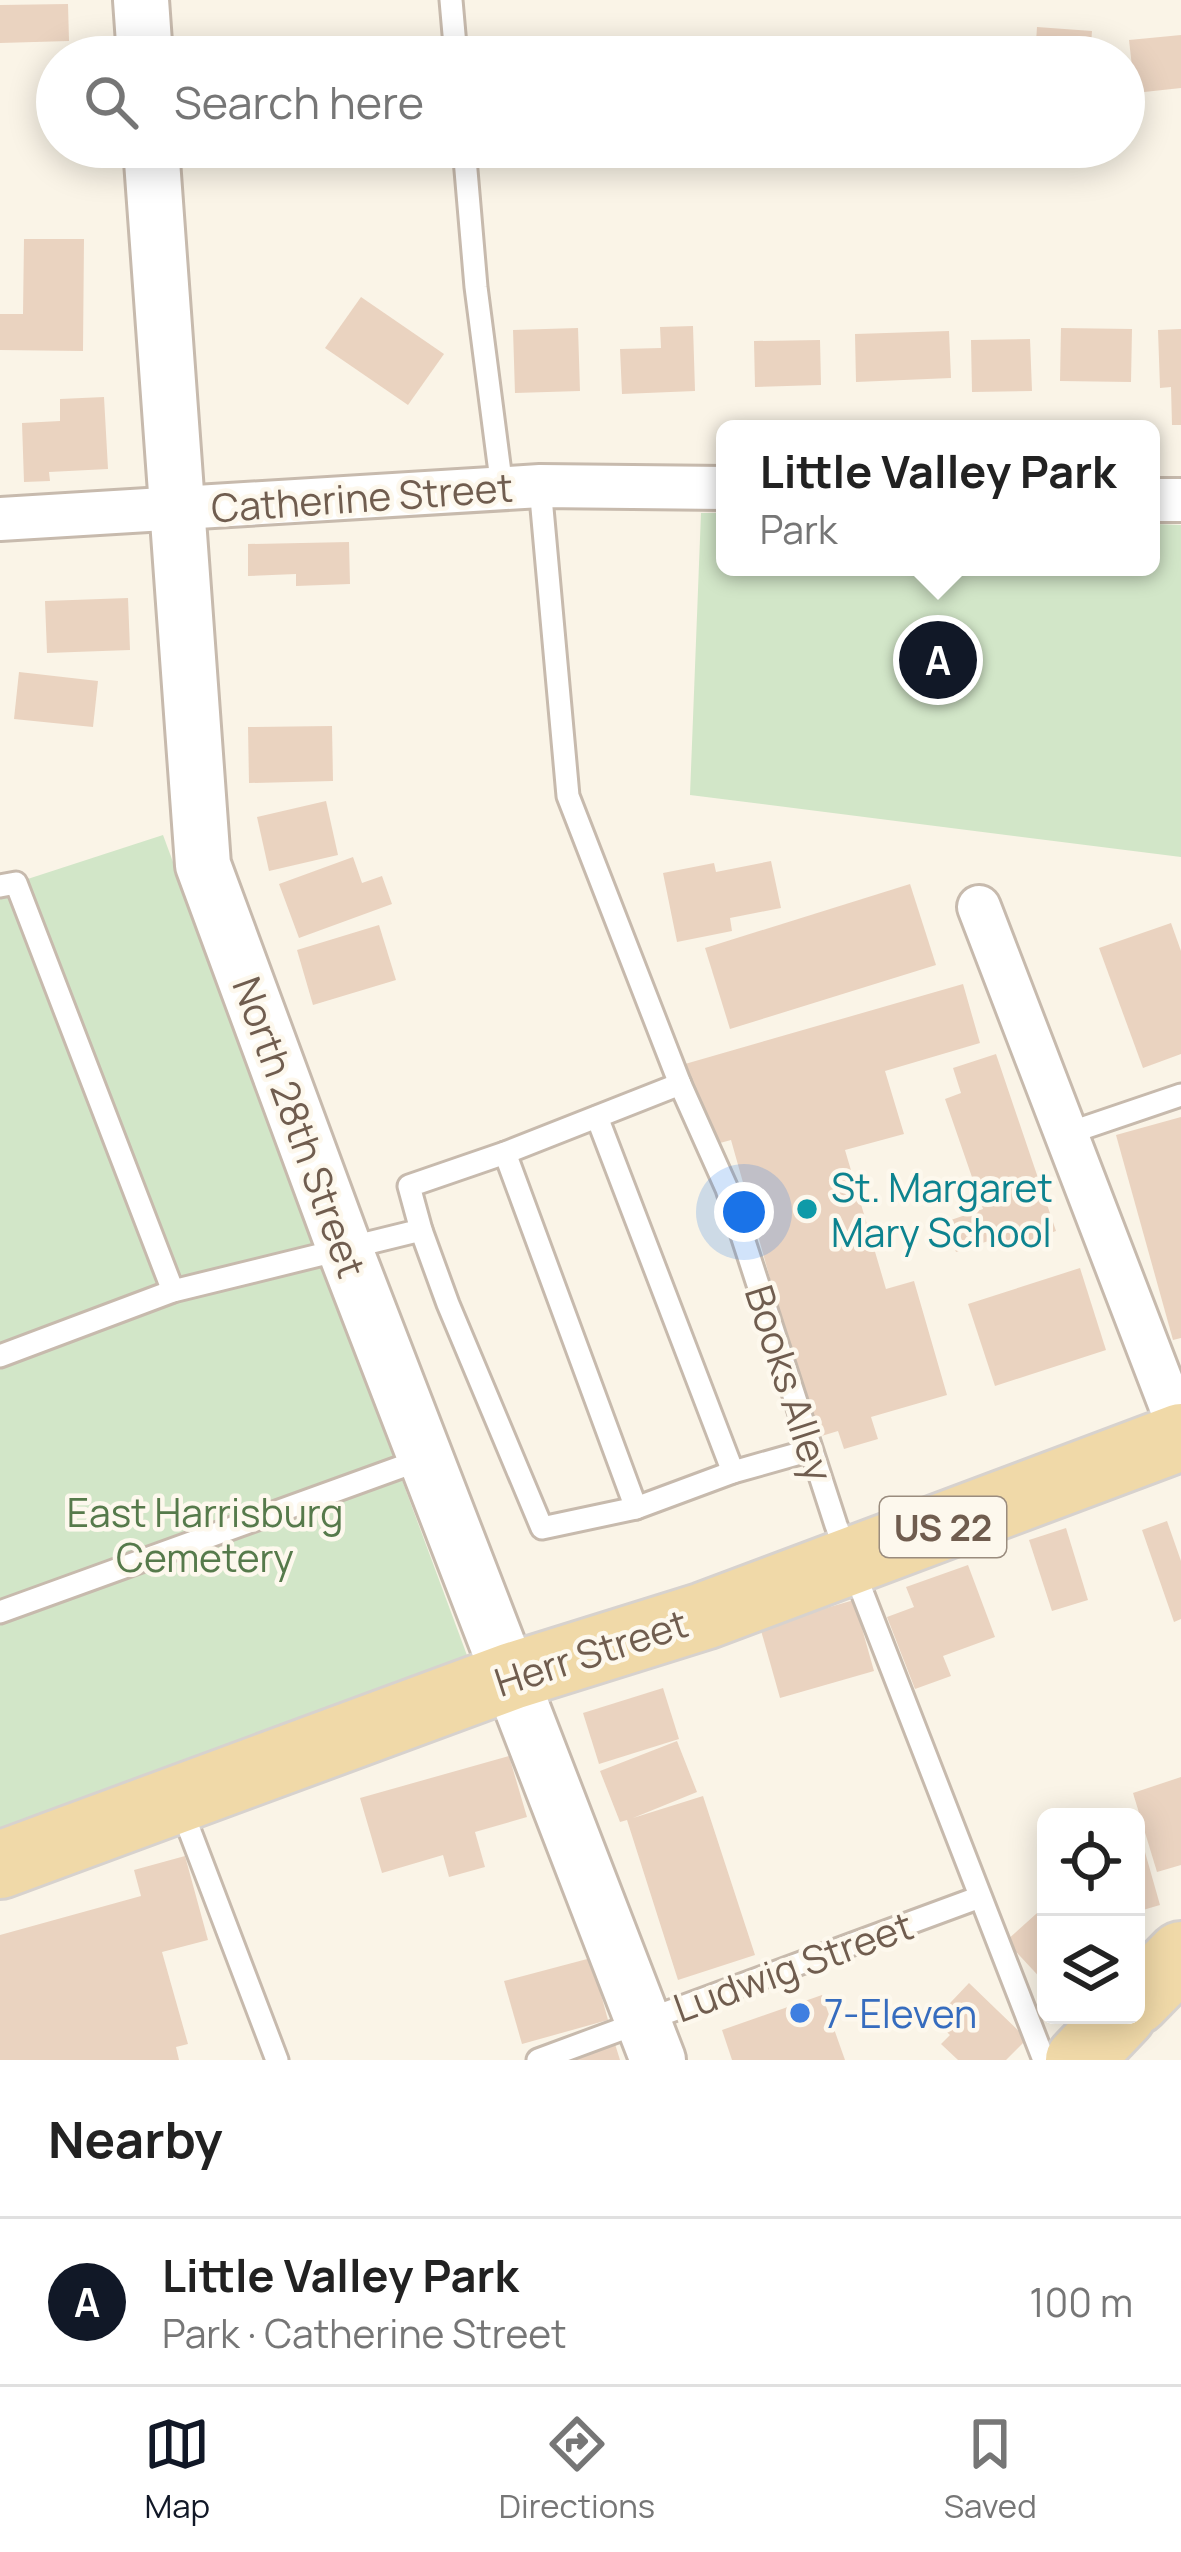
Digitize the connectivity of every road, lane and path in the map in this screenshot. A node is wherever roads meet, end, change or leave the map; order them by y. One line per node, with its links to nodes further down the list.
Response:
1 (141, 0): 3 (street)
2 (451, 0): 4 (lane)
3 (144, 36)
4 (454, 36)
5 (152, 168): 9 (street, North 28th Street)
6 (466, 168): 7 (lane, Books Alley)
7 (521, 487): 8 (street, Catherine Street); 9 (street, Catherine Street); 13 (lane, Books Alley)
8 (716, 488)
9 (175, 508): 10 (street, Catherine Street); 19 (street, North 28th Street)
10 (0, 519)
11 (0, 886): 20 (lane)
12 (979, 907): 16 (street)
13 (680, 1084): 15 (lane); 23 (lane, Books Alley)
14 (1181, 1095): 16 (lane)
15 (597, 1117): 17 (lane); 25 (lane)
16 (1066, 1134): 22 (street)
17 (505, 1153): 18 (lane); 26 (lane)
18 (422, 1229): 19 (lane); 26 (lane)
19 (344, 1247): 20 (lane); 24 (street, North 28th Street)
20 (173, 1291): 21 (lane)
21 (0, 1356)
22 (1181, 1435): 27 (main road, Herr Street / US 22)
23 (811, 1450): 25 (lane); 27 (lane, Books Alley)
24 (428, 1457): 28 (lane); 29 (street, North 28th Street)
25 (734, 1472): 26 (lane)
26 (636, 1508)
27 (850, 1562): 29 (main road, Herr Street / US 22); 32 (lane, Books Alley)
28 (0, 1612)
29 (512, 1676): 30 (main road, Herr Street / US 22); 36 (street, North 28th Street)
30 (177, 1799): 31 (main road, Herr Street / US 22); 37 (lane)
31 (0, 1864)
32 (980, 1897): 36 (lane, Ludwig Street); 39 (lane, Books Alley)
33 (1181, 1954): 34 (main road)
34 (1145, 1992)
35 (1114, 2024): 40 (main road)
36 (651, 2041): 38 (lane, Ludwig Street)
37 (277, 2060)
38 (538, 2060)
39 (1044, 2060)
40 (1079, 2060)

